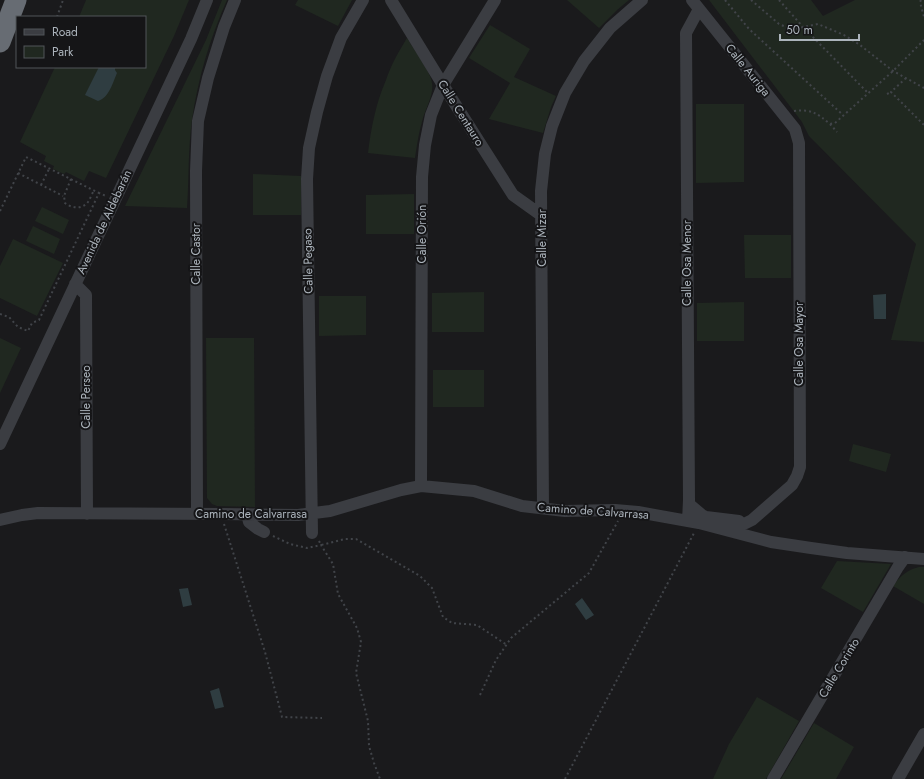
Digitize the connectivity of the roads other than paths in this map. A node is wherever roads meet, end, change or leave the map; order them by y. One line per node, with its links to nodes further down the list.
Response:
1 (16, 0): 9 (highway)
2 (207, 0): 13 (street, Avenida de Aldebarán)
3 (236, 0): 20 (street, Calle Castor)
4 (363, 0): 18 (street, Calle Pegaso)
5 (391, 0): 10 (street, Calle Centauro)
6 (495, 0): 10 (street, Calle Orión)
7 (642, 0): 12 (street, Calle Mizar)
8 (695, 5): 11 (street, Calle Auriga); 16 (street, Calle Osa Menor)
9 (0, 42)
10 (443, 85): 12 (street, Calle Centauro); 15 (street, Calle Orión)
11 (799, 143): 23 (street, Calle Osa Mayor)
12 (542, 215): 17 (street, Calle Mizar)
13 (75, 284): 14 (street, Avenida de Aldebarán); 19 (street, Calle Perseo)
14 (0, 444)
15 (421, 486): 17 (street, Camino de Calvarrasa); 18 (street, Camino de Calvarrasa)
16 (689, 504): 23 (street, Calle Osa Menor); 23 (street)
17 (543, 508): 23 (street, Camino de Calvarrasa)
18 (312, 513): 21 (street, Camino de Calvarrasa); 25 (street, Calle Pegaso)
19 (87, 514): 20 (street, Camino de Calvarrasa); 22 (street, Camino de Calvarrasa)
20 (197, 514): 21 (street, Camino de Calvarrasa)
21 (247, 514): 24 (street)
22 (0, 520)
23 (709, 523): 26 (street, Camino de Calvarrasa)
24 (264, 532)
25 (312, 533)
26 (905, 557): 27 (street, Camino de Calvarrasa); 29 (street, Calle Corinto)
27 (924, 559)
28 (924, 734): 30 (street)
29 (773, 779)
30 (898, 779)

